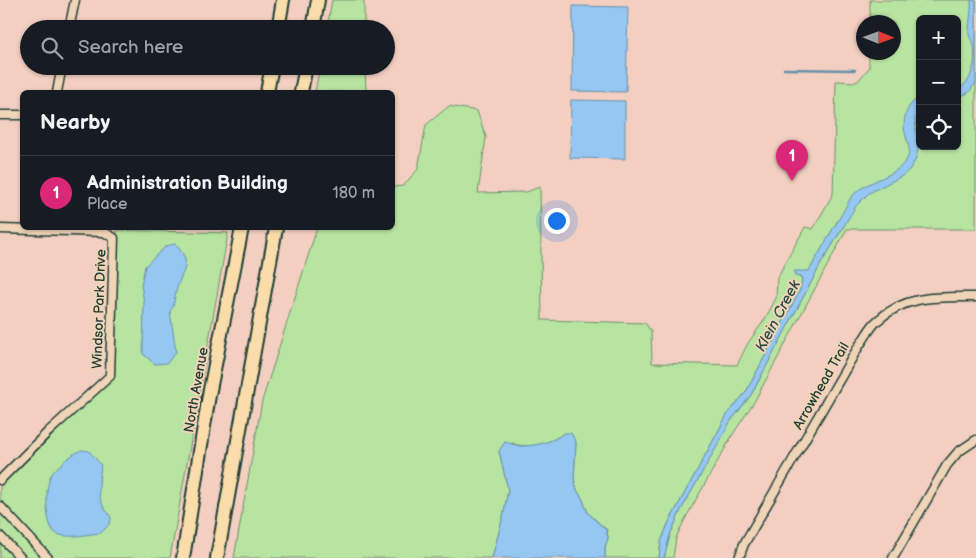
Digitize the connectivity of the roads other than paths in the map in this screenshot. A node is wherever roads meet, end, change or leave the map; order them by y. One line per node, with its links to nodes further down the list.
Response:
1 (75, 0): 4 (street)
2 (284, 0): 5 (main road)
3 (318, 0): 6 (main road)
4 (71, 20)
5 (280, 20)
6 (315, 20)
7 (60, 75): 10 (street)
8 (270, 75): 11 (main road)
9 (304, 75): 12 (main road)
10 (57, 90)
11 (267, 90)
12 (301, 90)
13 (0, 115): 14 (street)
14 (20, 115)
15 (0, 229): 16 (street, Windsor Park Drive)
16 (20, 230)
17 (35, 230): 22 (street, Windsor Park Drive)
18 (242, 230): 27 (main road, North Avenue)
19 (276, 230): 28 (main road)
20 (976, 297): 29 (street, Arrowhead Trail)
21 (976, 440): 30 (street)
22 (0, 480)
23 (0, 506): 26 (street)
24 (0, 536): 25 (street)
25 (21, 558)
26 (48, 558)
27 (183, 558)
28 (217, 558)
29 (739, 558)
30 (893, 558)

